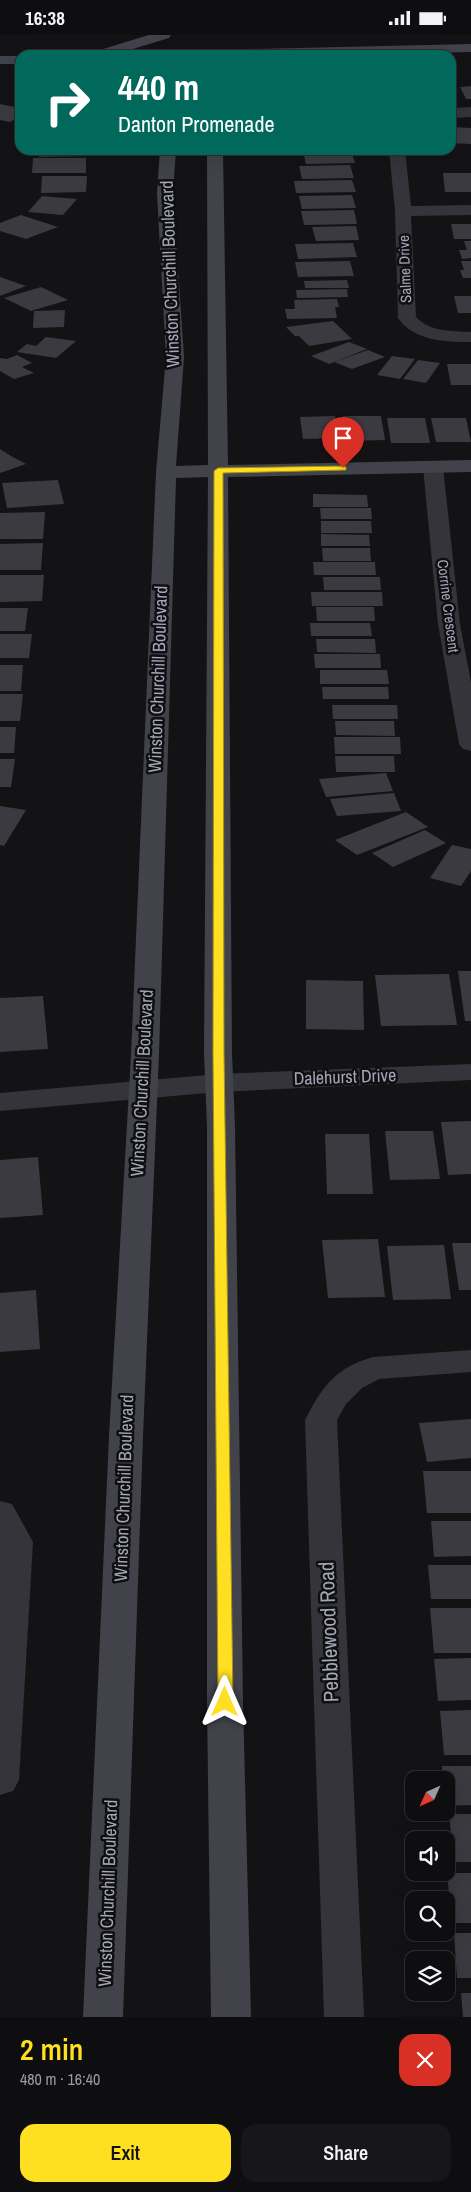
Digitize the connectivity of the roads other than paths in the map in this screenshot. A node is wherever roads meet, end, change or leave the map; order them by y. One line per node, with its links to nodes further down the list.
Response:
1 (164, 35): 5 (main road)
2 (176, 35): 6 (main road)
3 (242, 40): 7 (main road)
4 (471, 48): 8 (main road)
5 (114, 50)
6 (174, 50)
7 (281, 50)
8 (380, 50)
9 (15, 60): 10 (main road)
10 (0, 61)
11 (15, 72): 12 (main road)
12 (0, 73)
13 (471, 112): 14 (street)
14 (456, 113)
15 (168, 155): 24 (main road, Winston Churchill Boulevard)
16 (215, 155): 23 (main road)
17 (397, 155): 19 (street, Salme Drive)
18 (471, 210): 19 (street)
19 (403, 211): 20 (street, Salme Drive)
20 (471, 337)
21 (471, 466): 22 (main road)
22 (433, 467): 23 (main road); 25 (street, Corrine Crescent)
23 (218, 471): 24 (main road); 28 (main road)
24 (166, 472): 29 (main road, Winston Churchill Boulevard)
25 (460, 624): 26 (street, Corrine Crescent)
26 (471, 744)
27 (471, 1072): 28 (street, Dalehurst Drive)
28 (219, 1083): 29 (street, Dalehurst Drive); 35 (main road)
29 (143, 1090): 30 (street, Dalehurst Drive); 34 (main road, Winston Churchill Boulevard)
30 (0, 1101)
31 (471, 1361): 36 (street, Pebblewood Road)
32 (0, 1513): 33 (street)
33 (0, 1780)
34 (103, 2017)
35 (231, 2017)
36 (344, 2017)

